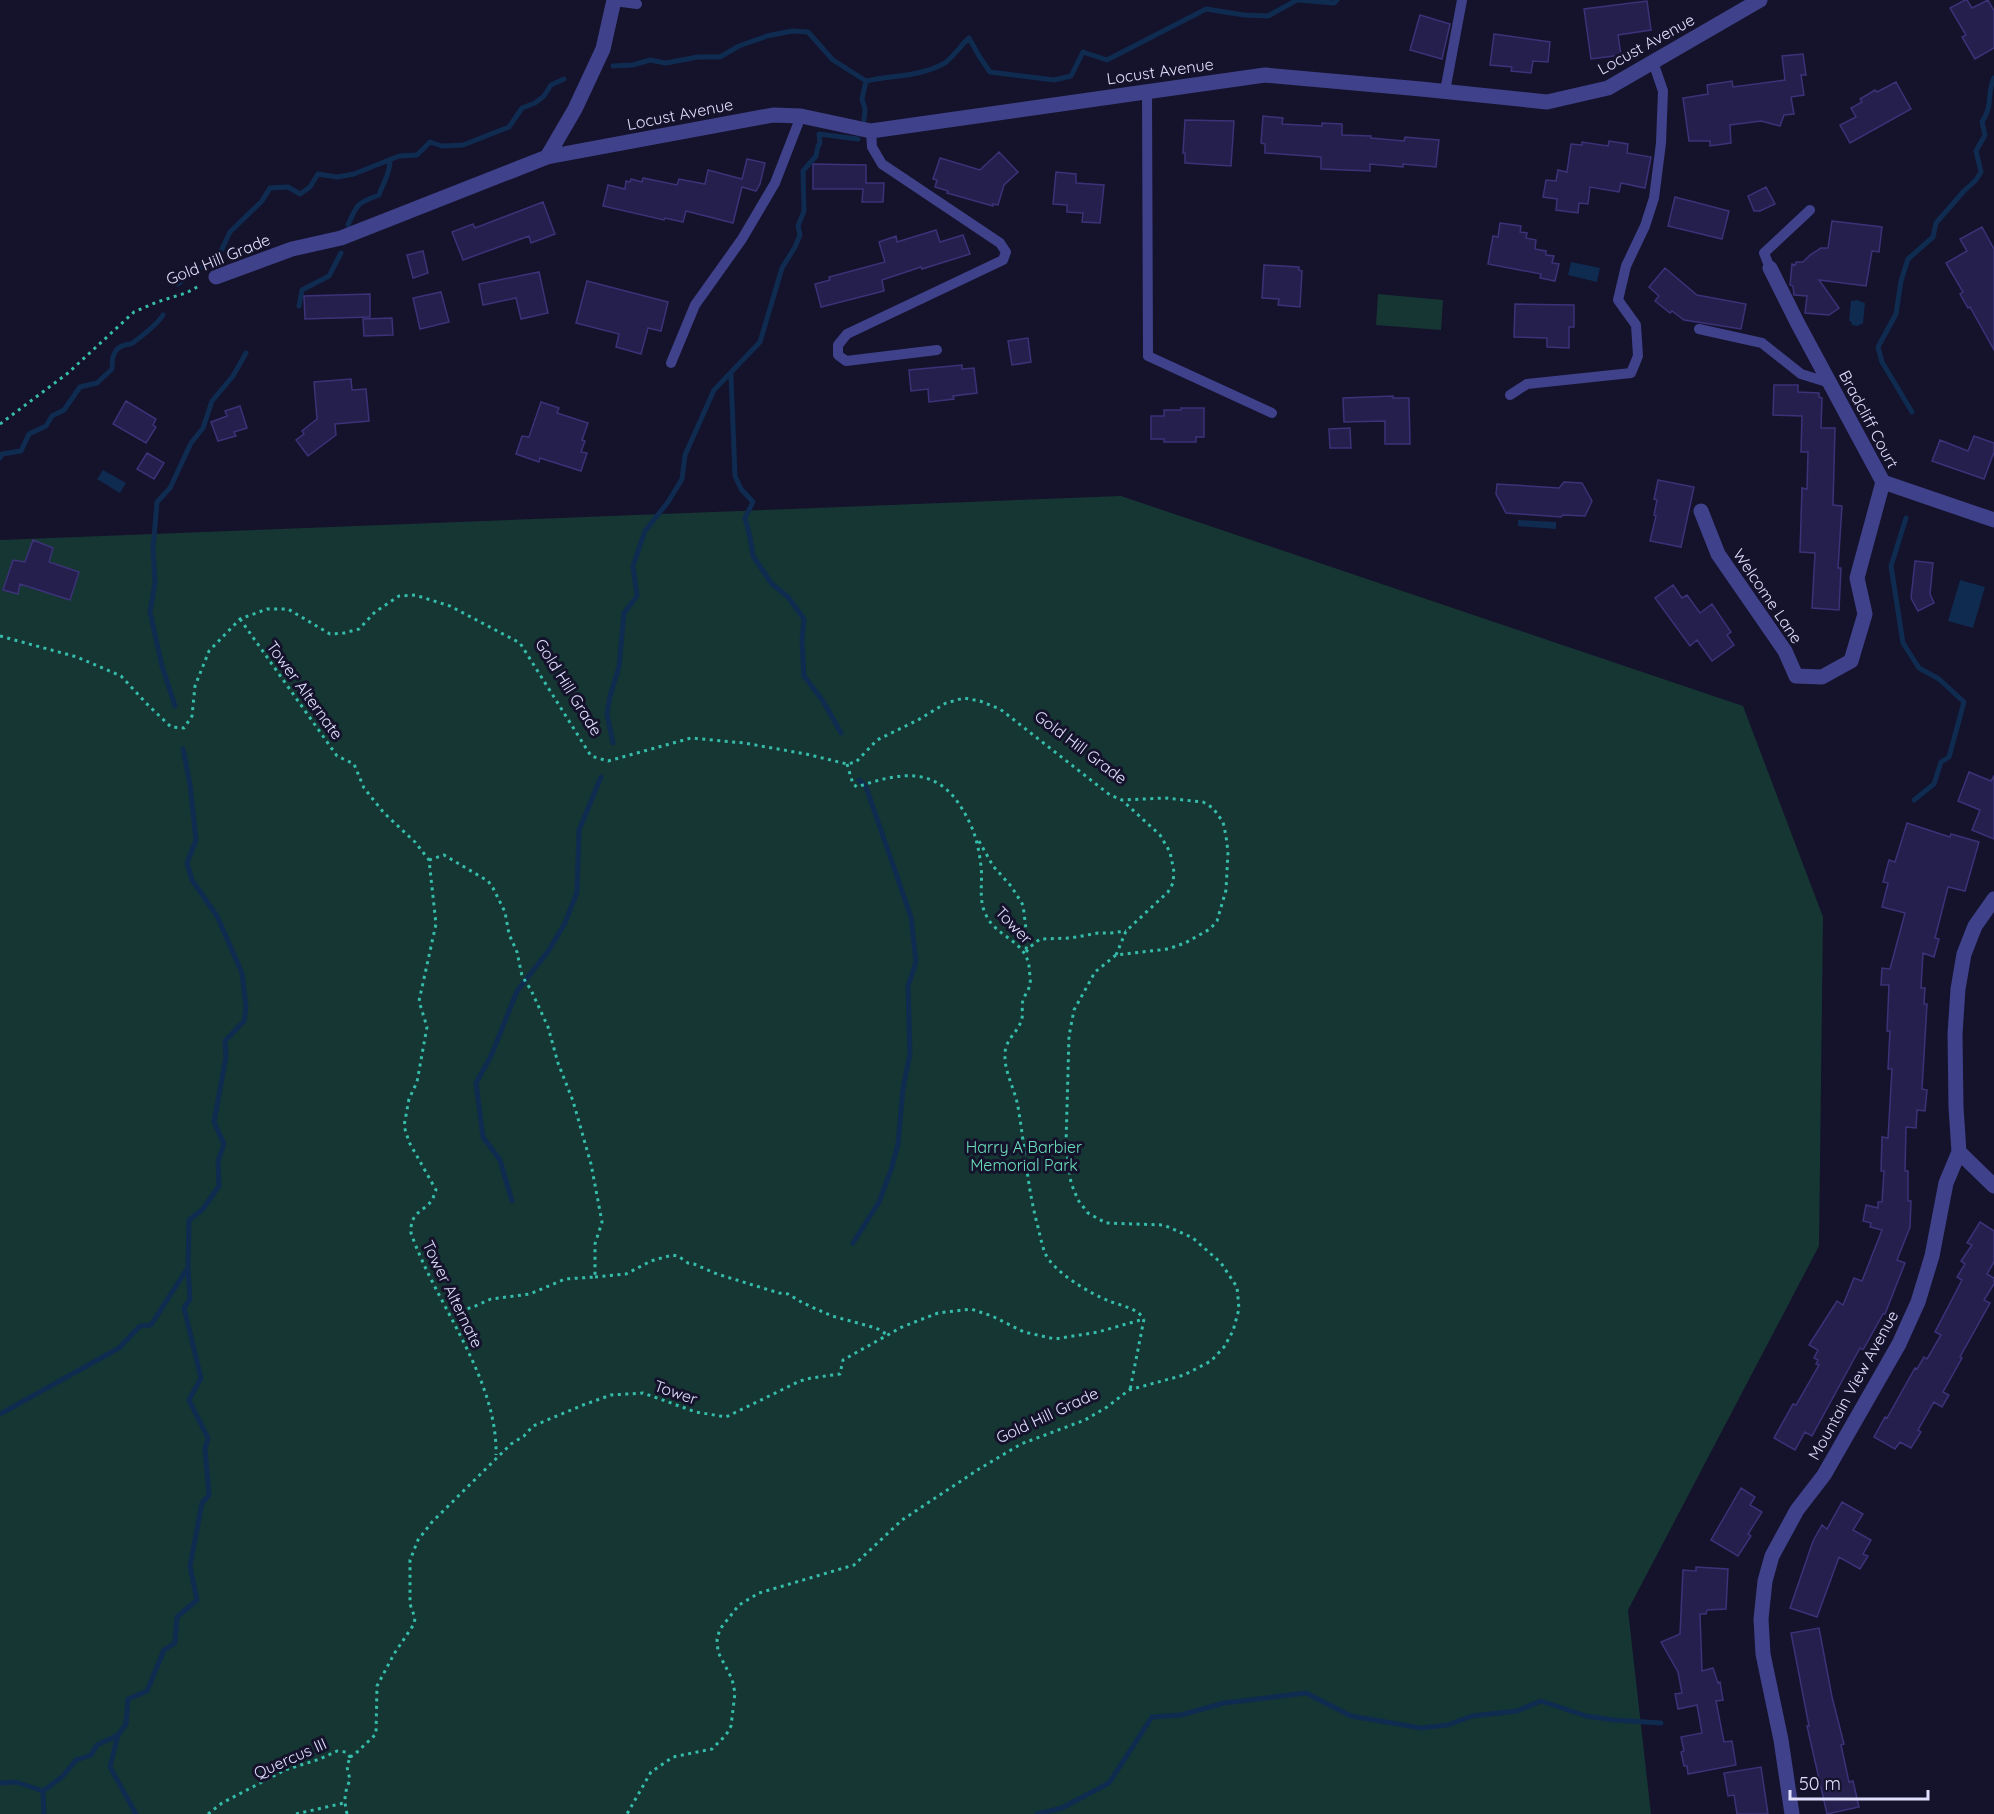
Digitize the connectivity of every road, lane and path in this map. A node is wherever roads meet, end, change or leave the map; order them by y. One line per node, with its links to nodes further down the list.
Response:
1 (614, 0): 4 (lane); 10 (street)
2 (1462, 0): 7 (lane)
3 (1760, 0): 5 (street, Locust Avenue)
4 (637, 4)
5 (1653, 62): 7 (street, Locust Avenue); 18 (lane)
6 (1147, 91): 7 (street, Locust Avenue); 9 (street, Locust Avenue); 19 (lane)
7 (1445, 92)
8 (801, 116): 9 (street, Locust Avenue); 10 (street, Locust Avenue); 16 (lane)
9 (871, 131): 15 (lane)
10 (547, 157): 13 (street, Gold Hill Grade)
11 (1810, 210): 12 (lane)
12 (1770, 268): 17 (street, Bradcliff Court)
13 (216, 277): 20 (path, Gold Hill Grade)
14 (1699, 329): 17 (lane)
15 (937, 350)
16 (671, 363)
17 (1830, 383): 21 (street, Bradcliff Court)
18 (1510, 395)
19 (1272, 412)
20 (0, 424)
21 (1883, 482): 22 (street, Welcome Lane); 23 (street, Bradcliff Court)
22 (1701, 511)
23 (1994, 520)
24 (240, 619): 25 (path, Gold Hill Grade); 26 (path, Gold Hill Grade); 29 (path, Tower Alternate)
25 (0, 636)
26 (846, 764): 27 (path, Gold Hill Grade); 28 (path, Tower)
27 (1122, 800): 31 (path); 33 (path, Gold Hill Grade)
28 (977, 838): 32 (path); 32 (path, Tower)
29 (429, 860): 36 (path); 37 (path, Tower Alternate)
30 (1994, 899): 34 (street, Mountain View Avenue)
31 (1126, 931): 32 (path); 33 (path)
32 (1025, 954): 38 (path, Tower)
33 (1116, 955): 40 (path, Gold Hill Grade)
34 (1959, 1152): 35 (street); 48 (street, Mountain View Avenue)
35 (1993, 1182)
36 (595, 1277): 37 (path); 39 (path)
37 (449, 1314): 41 (path, Tower Alternate)
38 (1144, 1319): 39 (path, Tower); 40 (path)
39 (888, 1335): 41 (path, Tower)
40 (1130, 1390): 47 (path, Gold Hill Grade)
41 (496, 1456): 42 (path, Tower)
42 (350, 1757): 43 (path); 44 (path, Quercus III)
43 (344, 1802): 45 (path); 46 (path)
44 (208, 1814)
45 (296, 1814)
46 (347, 1814)
47 (627, 1814)
48 (1792, 1814)

